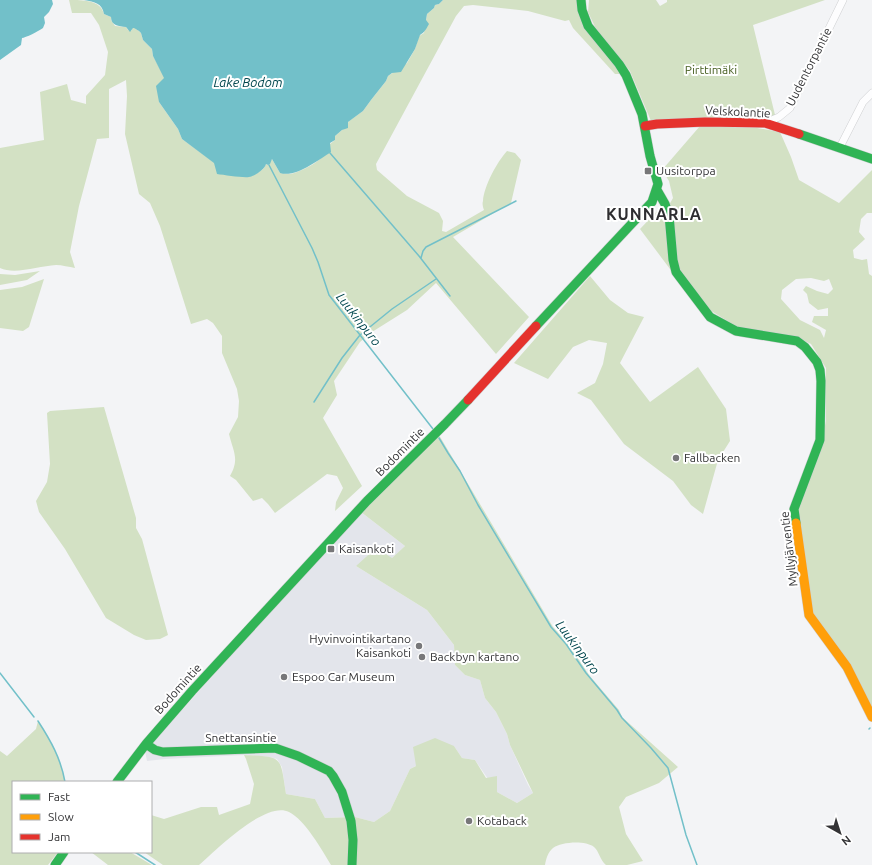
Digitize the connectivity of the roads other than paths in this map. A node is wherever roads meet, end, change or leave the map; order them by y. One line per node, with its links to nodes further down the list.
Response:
1 (581, 0): 5 (street)
2 (843, 0): 4 (street, Uudentorpantie)
3 (872, 93): 6 (street)
4 (765, 123): 5 (street, Velskolantie); 6 (street, Velskolantie)
5 (645, 126): 8 (street)
6 (840, 147): 7 (street, Velskolantie)
7 (872, 159)
8 (657, 190): 9 (street, Myllyjärventie); 10 (street, Bodomintie)
9 (872, 717)
10 (146, 744): 11 (street, Bodomintie); 14 (street, Snettansintie)
11 (118, 781)
12 (63, 853): 13 (street)
13 (55, 865)
14 (352, 865)

